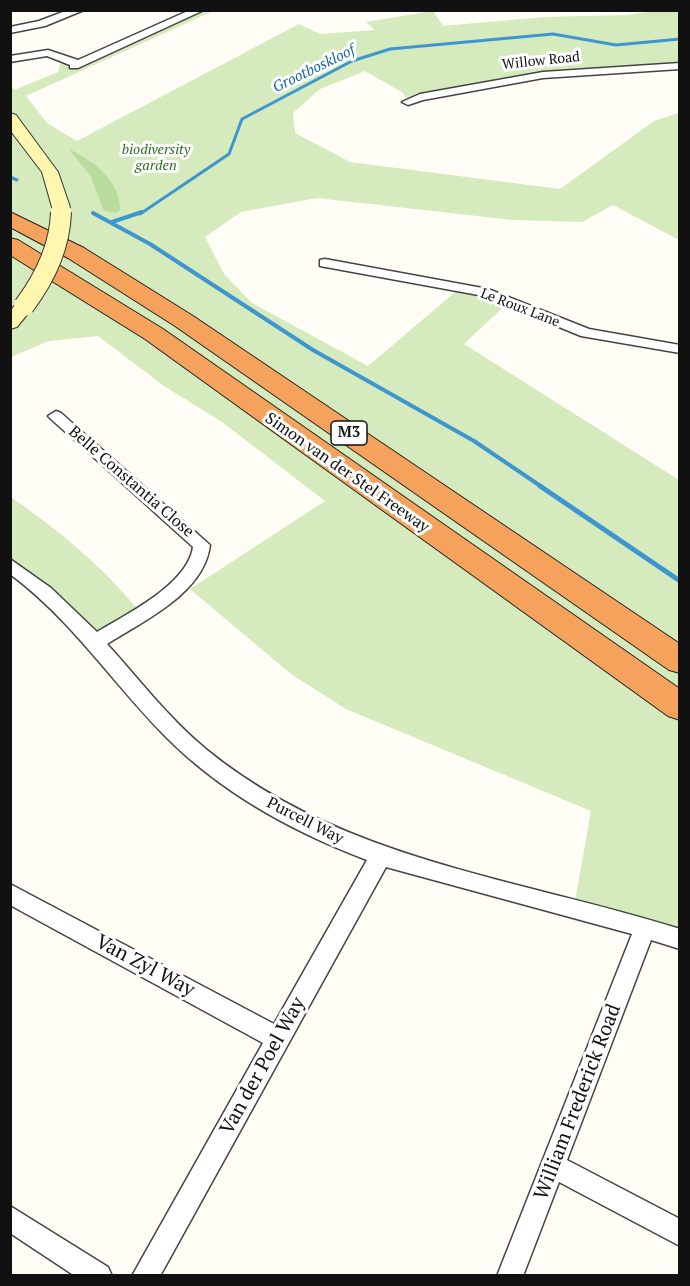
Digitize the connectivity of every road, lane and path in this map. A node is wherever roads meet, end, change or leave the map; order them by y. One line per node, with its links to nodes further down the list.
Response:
1 (79, 10): 3 (street)
2 (199, 10): 4 (street)
3 (10, 30)
4 (10, 59)
5 (680, 66): 6 (street, Willow Road)
6 (408, 102)
7 (10, 118): 11 (street, bridge)
8 (10, 218): 16 (highway, Simon van der Stel Freeway / M3)
9 (10, 245): 17 (highway, Simon van der Stel Freeway / M3)
10 (325, 263): 12 (street, Le Roux Lane)
11 (10, 323)
12 (680, 349)
13 (56, 416): 15 (street, Belle Constantia Close)
14 (10, 564): 15 (street, Purcell Way)
15 (96, 642): 18 (street, Purcell Way)
16 (680, 661)
17 (680, 708)
18 (381, 856): 20 (street, Purcell Way); 22 (street, Van der Poel Way)
19 (10, 894): 22 (street, Van Zyl Way)
20 (645, 928): 21 (street, Purcell Way); 23 (street, William Frederick Road)
21 (680, 939)
22 (279, 1039): 27 (street, Van der Poel Way)
23 (553, 1166): 25 (street); 28 (street, William Frederick Road)
24 (10, 1218): 26 (street)
25 (680, 1233)
26 (99, 1275)
27 (145, 1275)
28 (510, 1275)

